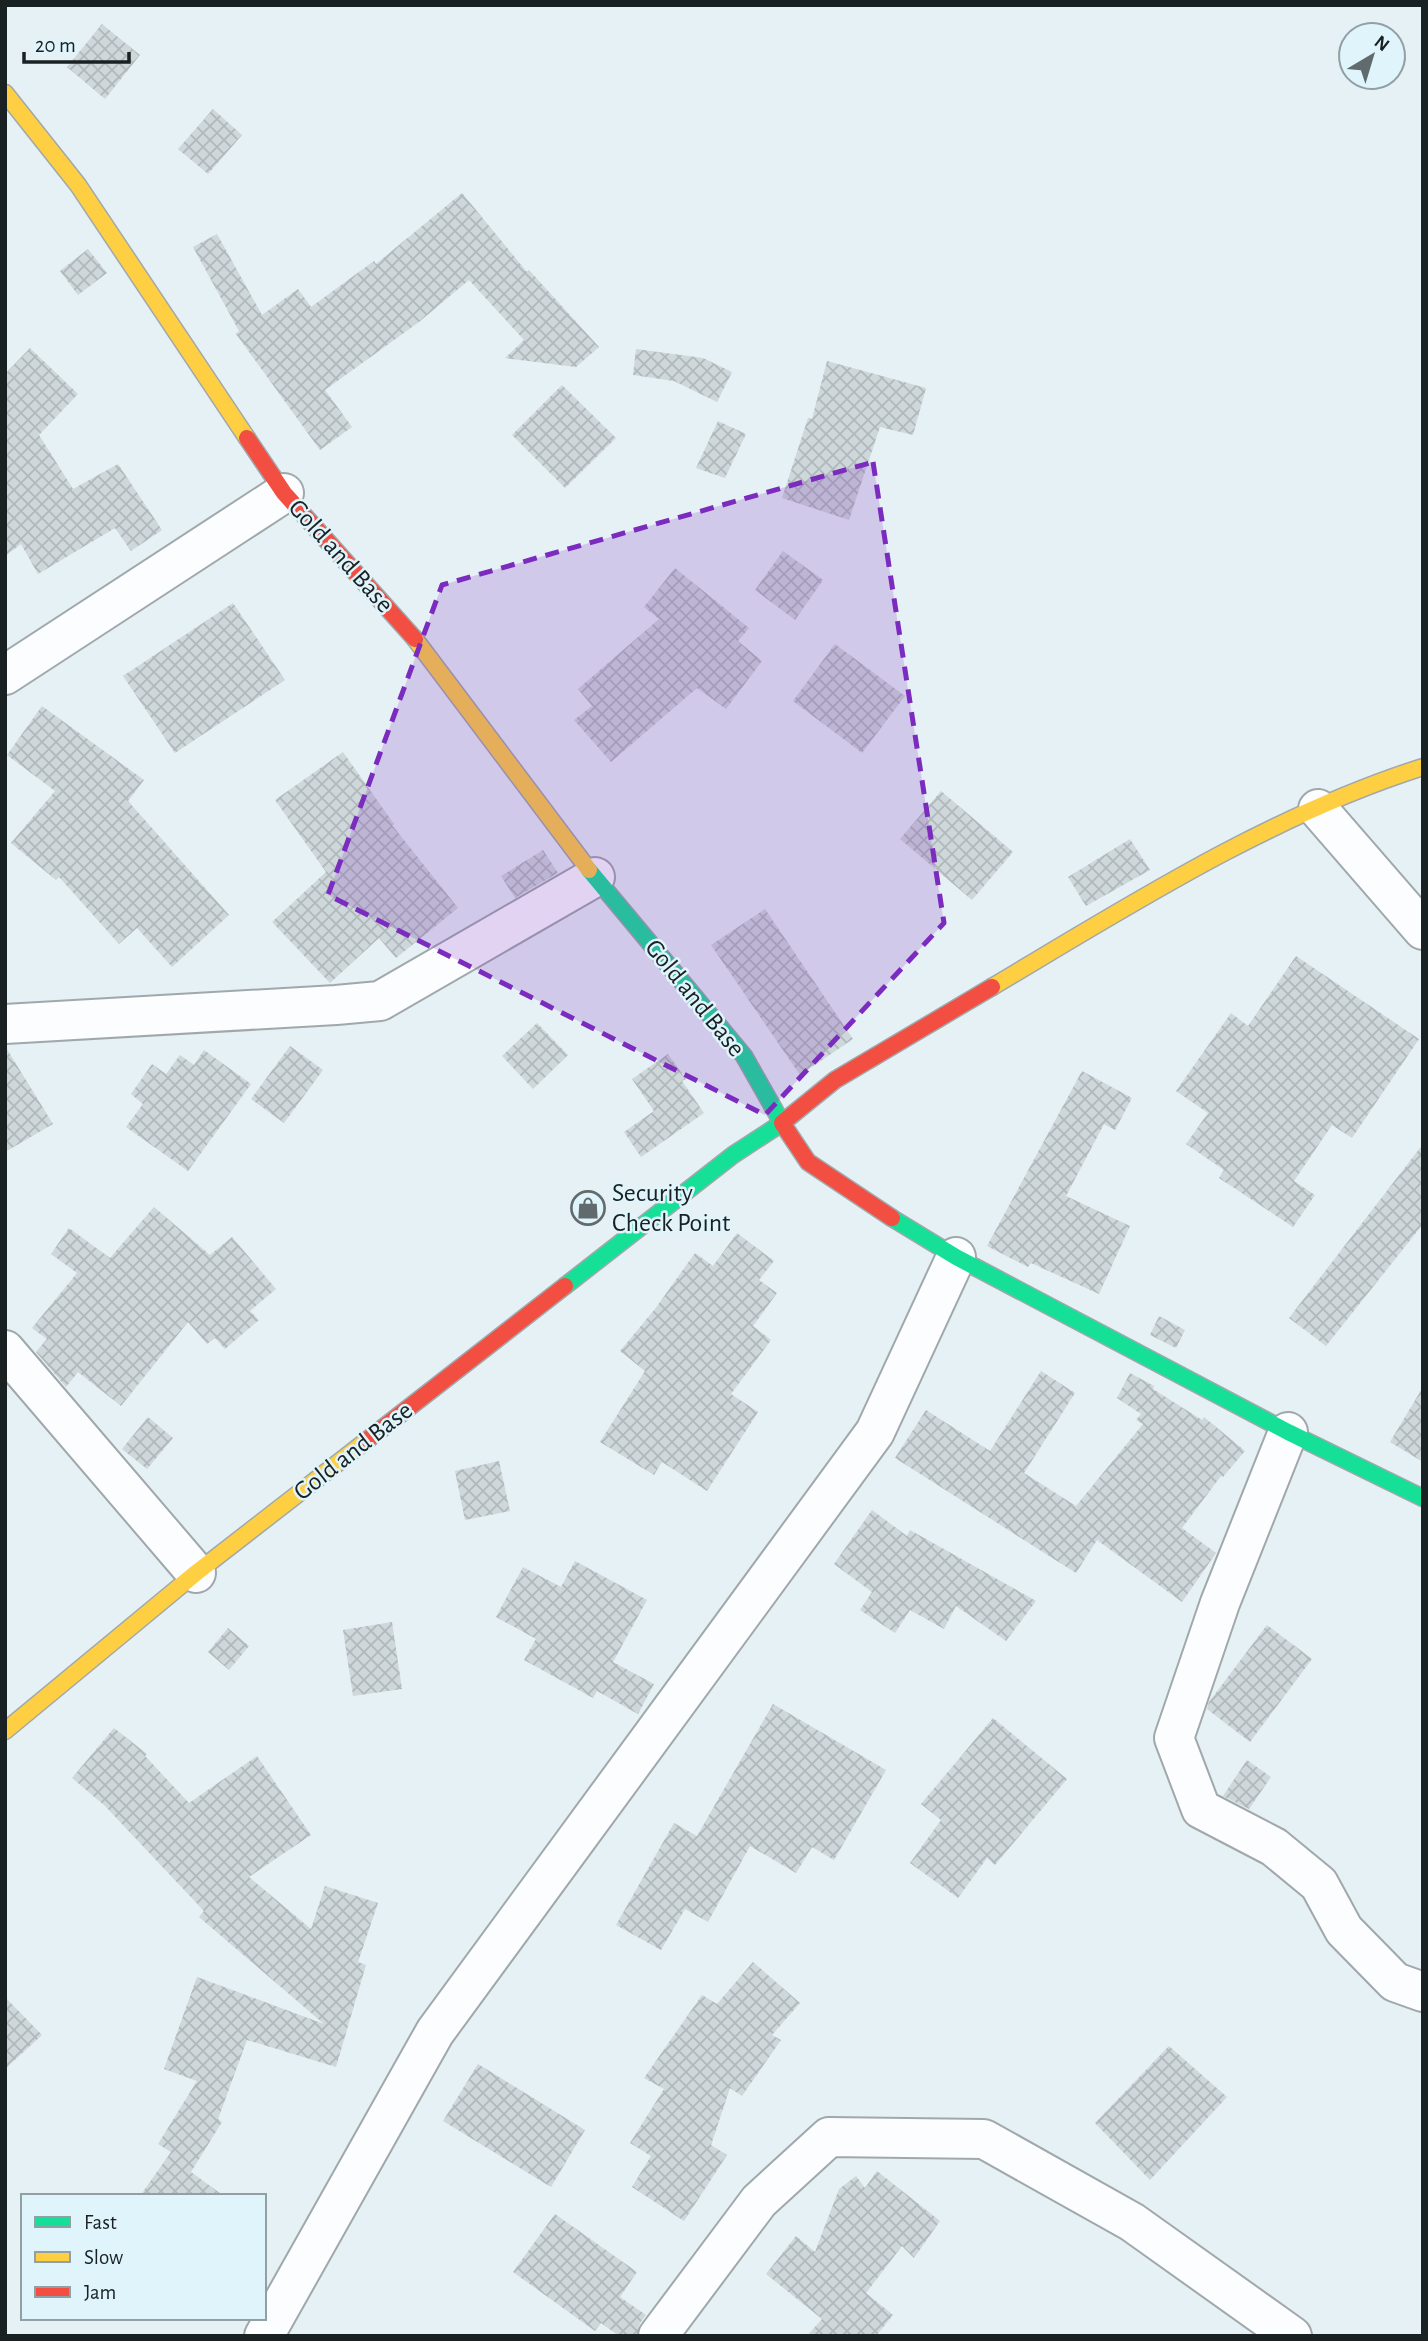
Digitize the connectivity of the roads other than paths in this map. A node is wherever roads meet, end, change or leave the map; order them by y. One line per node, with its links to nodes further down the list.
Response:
1 (5, 93): 2 (main road, Gold and Base)
2 (284, 493): 3 (street); 6 (main road, Gold and Base)
3 (5, 675)
4 (1423, 767): 5 (main road)
5 (1318, 808): 7 (street); 9 (main road)
6 (596, 877): 8 (street); 9 (main road, Gold and Base)
7 (1423, 930)
8 (5, 1024)
9 (782, 1123): 10 (main road); 14 (main road, Gold and Base)
10 (956, 1257): 12 (main road); 17 (street)
11 (5, 1350): 14 (street)
12 (1288, 1432): 13 (main road); 16 (street)
13 (1423, 1498)
14 (196, 1573): 15 (main road, Gold and Base)
15 (5, 1731)
16 (1423, 1992)
17 (264, 2336)
18 (658, 2336): 19 (street)
19 (1292, 2336)

